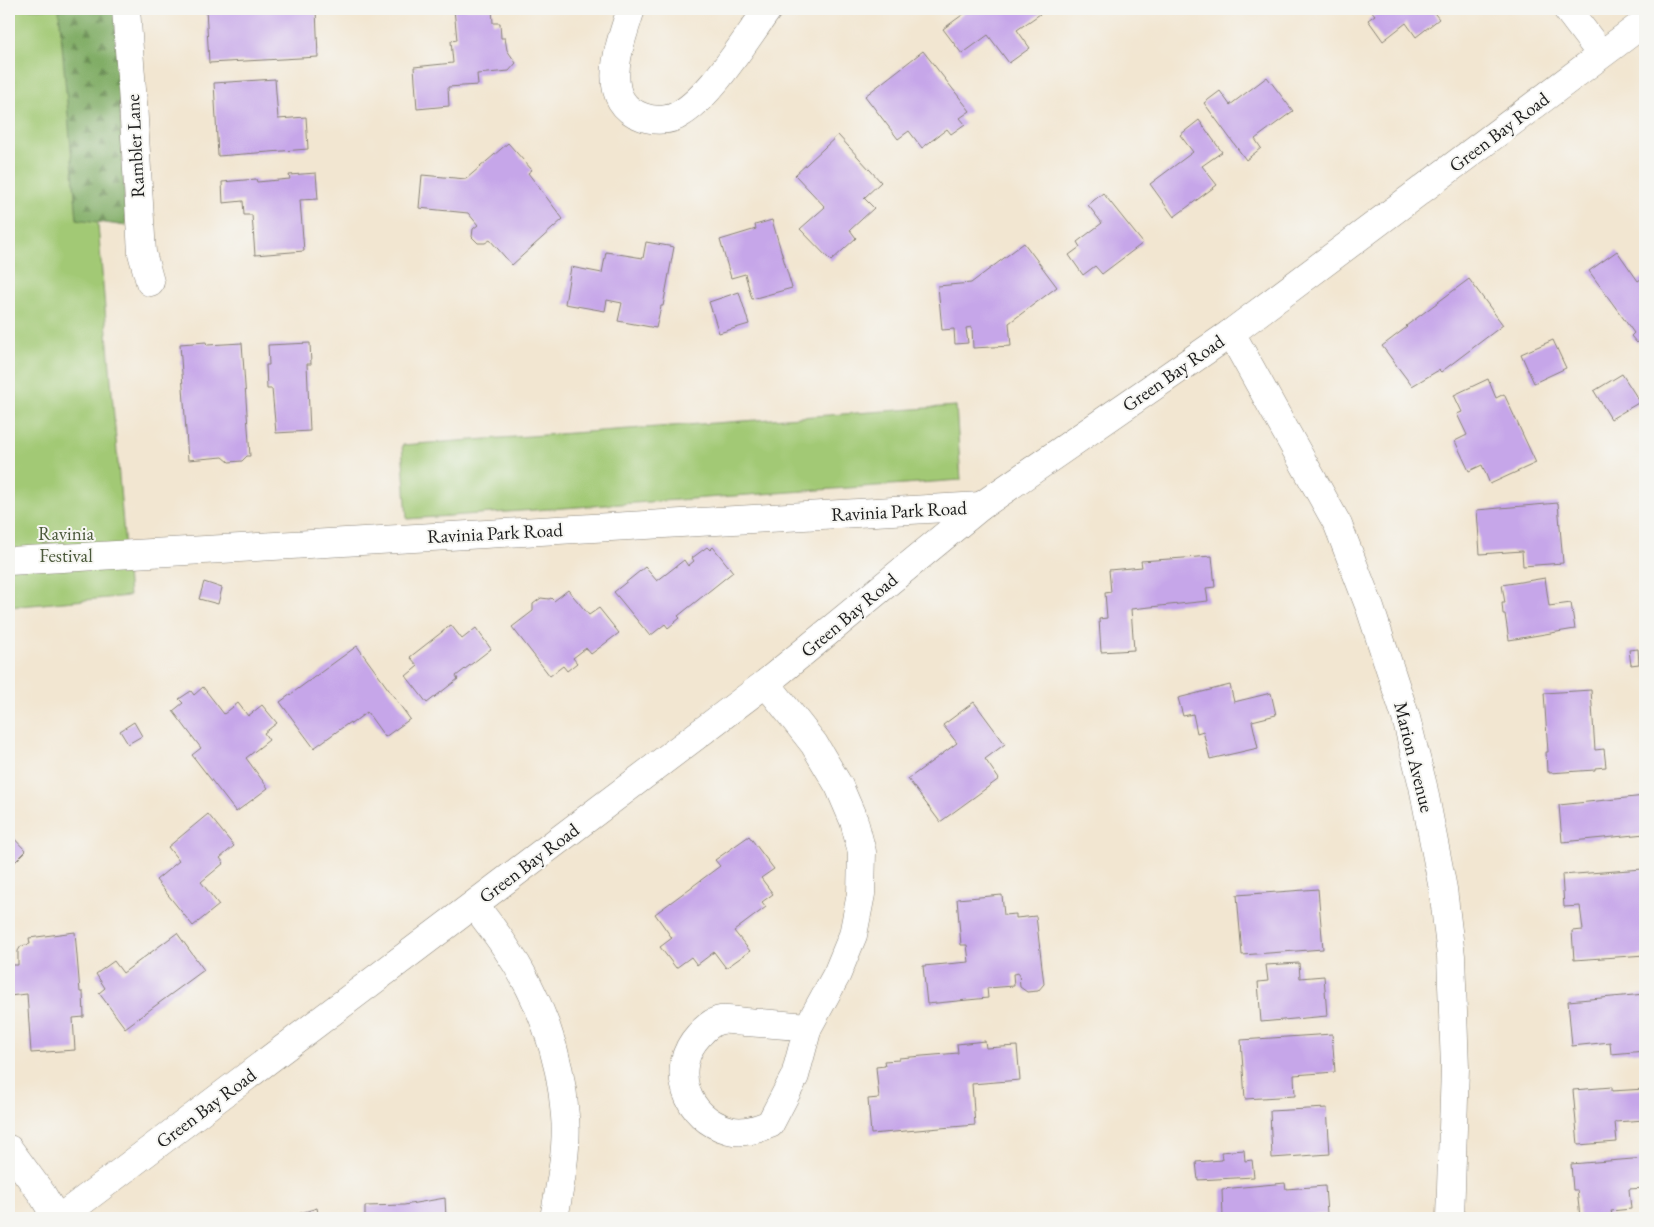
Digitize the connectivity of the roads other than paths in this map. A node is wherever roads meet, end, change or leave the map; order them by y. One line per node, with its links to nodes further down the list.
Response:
1 (126, 9): 7 (street, Rambler Lane)
2 (631, 9): 3 (street)
3 (768, 9)
4 (1567, 9): 6 (street)
5 (1645, 22): 6 (street, Green Bay Road)
6 (1602, 54): 8 (street, Green Bay Road)
7 (150, 282)
8 (1231, 333): 9 (street, Green Bay Road); 17 (street, Marion Avenue)
9 (981, 506): 10 (street, Ravinia Park Road); 11 (street, Green Bay Road)
10 (9, 561)
11 (766, 683): 12 (street, Green Bay Road); 13 (street)
12 (474, 905): 15 (street, Green Bay Road); 16 (street)
13 (808, 1027): 13 (street)
14 (9, 1150): 15 (street)
15 (58, 1218)
16 (554, 1218)
17 (1450, 1218)

